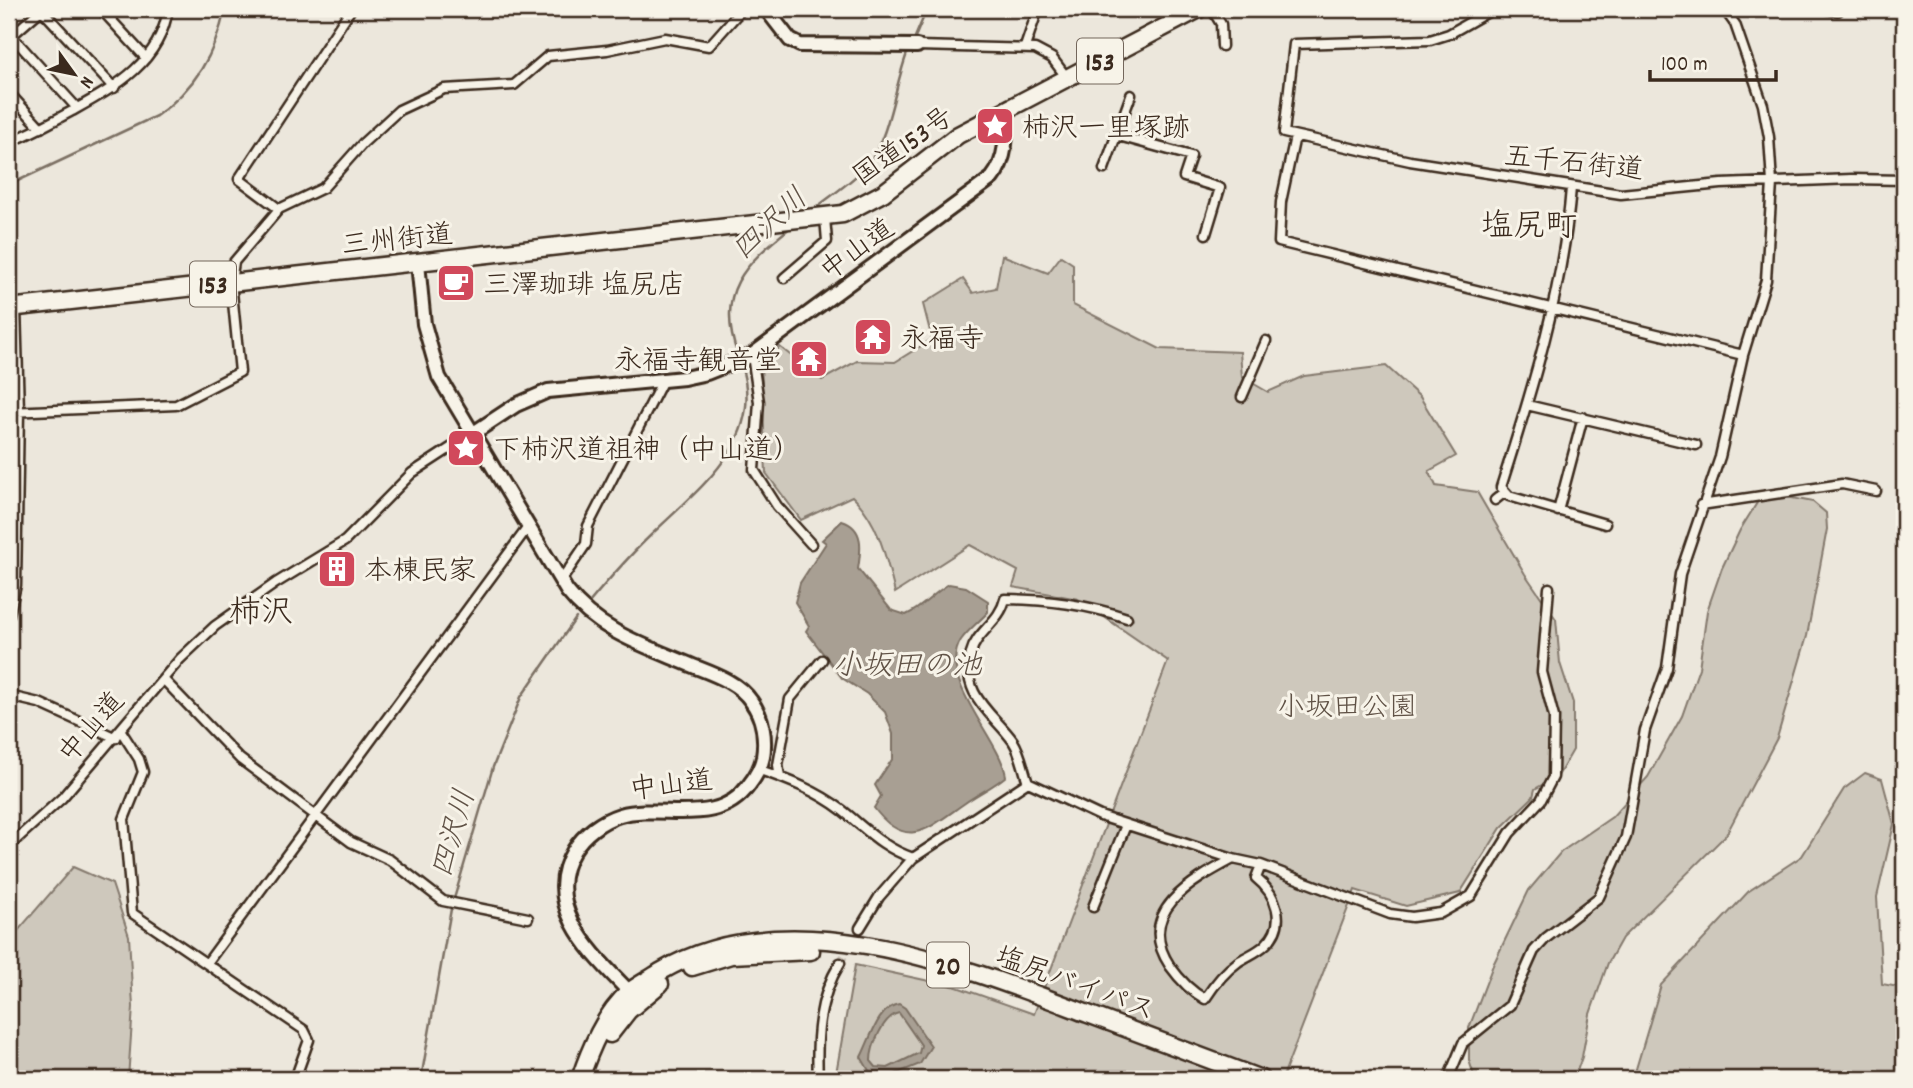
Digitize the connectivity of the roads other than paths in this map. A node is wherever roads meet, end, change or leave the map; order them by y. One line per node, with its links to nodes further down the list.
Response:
1 (42, 9): 16 (street); 22 (street)
2 (101, 9): 20 (street)
3 (158, 9): 15 (street)
4 (169, 9): 15 (street)
5 (351, 9): 35 (street)
6 (742, 9): 35 (street)
7 (766, 9): 17 (street)
8 (1038, 9): 19 (street)
9 (1199, 9): 21 (highway, 153)
10 (1212, 9): 18 (street)
11 (1493, 9): 29 (street, 五千石街道)
12 (1724, 9): 33 (street)
13 (1827, 9): 14 (street)
14 (1838, 11)
15 (167, 19): 20 (street)
16 (10, 36): 25 (street)
17 (911, 46): 19 (street)
18 (1222, 46)
19 (1025, 47): 21 (street)
20 (146, 58): 22 (street)
21 (1066, 78): 26 (highway, 153)
22 (114, 88): 25 (street)
23 (9, 93): 27 (street)
24 (1131, 95): 28 (street)
25 (77, 108): 27 (street)
26 (1001, 113): 36 (highway, 国道153号 / 153); 46 (street, 中山道)
27 (41, 128): 30 (street)
28 (1115, 135): 31 (street); 38 (street)
29 (1298, 137): 34 (street, 五千石街道); 43 (street)
30 (9, 142)
31 (1104, 169)
32 (1904, 180): 33 (street, 五千石街道)
33 (1772, 183): 34 (street, 五千石街道); 45 (street)
34 (1571, 188): 43 (street)
35 (279, 209): 41 (street)
36 (820, 218): 37 (highway, 国道153号 / 153); 40 (street)
37 (791, 221): 39 (highway, 三州街道 / 153)
38 (1206, 234)
39 (418, 263): 41 (highway, 三州街道 / 153); 53 (street)
40 (784, 278)
41 (231, 282): 42 (highway, 三州街道 / 153); 50 (street)
42 (12, 308): 50 (street)
43 (1551, 309): 45 (street); 49 (street)
44 (1266, 341): 48 (street)
45 (1743, 355): 58 (street)
46 (744, 359): 47 (street, 中山道); 62 (street)
47 (663, 380): 53 (street, 中山道); 63 (street)
48 (1242, 397)
49 (1527, 405): 52 (street); 56 (street)
50 (19, 411): 51 (street); 65 (street)
51 (9, 412)
52 (1583, 416): 54 (street); 59 (street)
53 (472, 434): 61 (street); 68 (street, 中山道)
54 (1696, 445)
55 (1876, 491): 58 (street)
56 (1505, 492): 57 (street); 59 (street)
57 (1495, 500)
58 (1701, 505): 91 (street)
59 (1558, 511): 60 (street)
60 (1605, 524)
61 (528, 527): 63 (street); 74 (street)
62 (811, 544)
63 (561, 581): 71 (street)
64 (1549, 588): 79 (street)
65 (9, 615)
66 (1127, 618): 73 (street)
67 (822, 660): 72 (street)
68 (164, 680): 70 (street, 中山道); 74 (street)
69 (9, 696): 70 (street)
70 (119, 734): 76 (street, 中山道); 83 (street)
71 (760, 770): 72 (street); 85 (street, 中山道)
72 (780, 777): 77 (street)
73 (1028, 782): 75 (street); 77 (street)
74 (316, 815): 81 (street); 83 (street)
75 (1126, 825): 78 (street); 80 (street)
76 (9, 846)
77 (912, 858): 82 (street)
78 (1233, 859): 79 (street); 79 (street)
79 (1261, 865)
80 (1093, 907)
81 (528, 918)
82 (860, 928)
83 (207, 963): 86 (street)
84 (840, 963): 88 (street)
85 (633, 997): 87 (highway, 20); 89 (highway, 塩尻バイパス / 20); 90 (highway, 塩尻バイパス / 20)
86 (295, 1079)
87 (582, 1079)
88 (818, 1079)
89 (1240, 1079)
90 (1261, 1079)
91 (1448, 1079)

